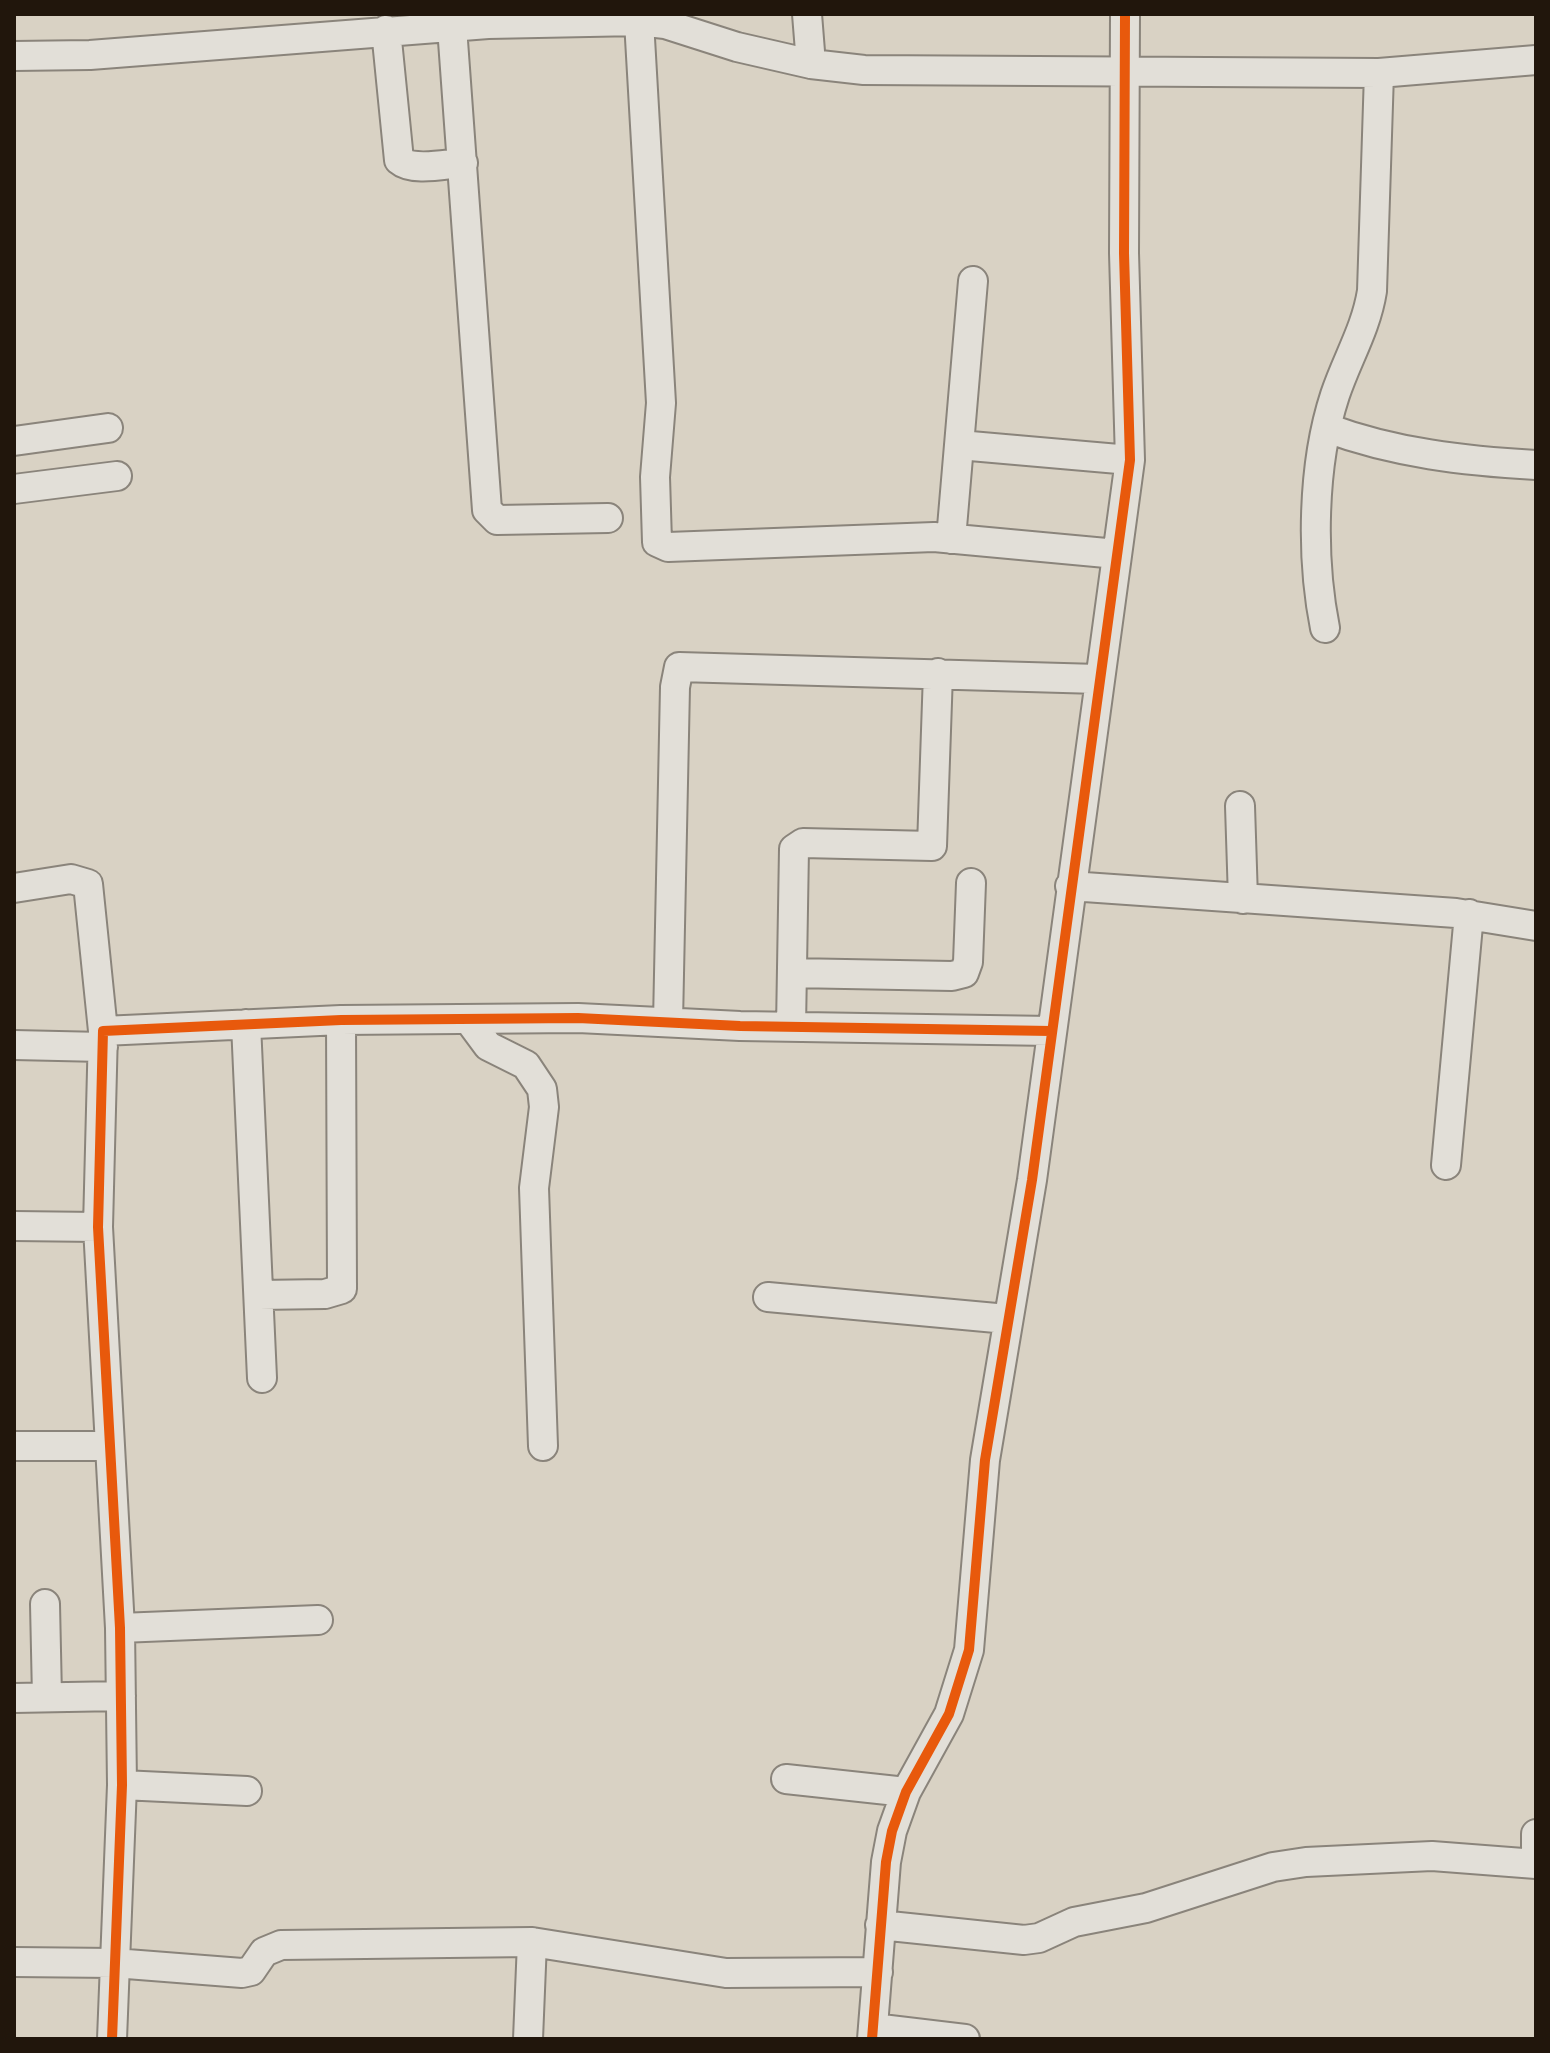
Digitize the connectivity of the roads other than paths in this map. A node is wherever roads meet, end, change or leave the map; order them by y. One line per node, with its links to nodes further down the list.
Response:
1 (807, 14): 8 (street)
2 (1125, 14): 10 (street)
3 (639, 21): 4 (street); 8 (street); 22 (street)
4 (435, 23): 5 (street); 11 (street)
5 (368, 26): 6 (street); 11 (street)
6 (14, 56)
7 (1536, 60): 9 (street)
8 (811, 64): 10 (street)
9 (1379, 73): 10 (street); 14 (street)
10 (1126, 74): 17 (street)
11 (463, 163): 21 (street)
12 (973, 281): 16 (street)
13 (108, 428): 15 (street)
14 (1327, 428): 18 (street); 24 (street)
15 (14, 441)
16 (959, 445): 17 (street); 22 (street)
17 (1130, 460): 23 (street)
18 (1536, 465)
19 (117, 476): 20 (street)
20 (14, 489)
21 (608, 518)
22 (951, 539): 23 (street)
23 (1117, 554): 26 (street)
24 (1325, 628)
25 (938, 673): 26 (street); 34 (street); 37 (street)
26 (1098, 679): 29 (street)
27 (1240, 806): 31 (street)
28 (971, 883): 34 (street)
29 (1070, 886): 31 (street); 40 (street)
30 (14, 888): 41 (street)
31 (1243, 899): 32 (street)
32 (1469, 914): 33 (street); 43 (street)
33 (1536, 926)
34 (792, 973): 39 (street)
35 (468, 1019): 36 (street); 37 (street); 52 (street)
36 (341, 1020): 38 (street); 46 (street)
37 (668, 1022): 39 (street)
38 (246, 1024): 41 (street); 46 (street)
39 (791, 1027): 40 (street)
40 (1051, 1031): 48 (street)
41 (103, 1039): 42 (street); 45 (street)
42 (14, 1045)
43 (1446, 1165)
44 (14, 1226): 45 (street)
45 (98, 1227): 51 (street)
46 (259, 1295): 49 (street)
47 (768, 1297): 48 (street)
48 (1007, 1319): 62 (street)
49 (262, 1378)
50 (14, 1446): 51 (street)
51 (109, 1446): 55 (street)
52 (543, 1446)
53 (45, 1604): 57 (street)
54 (318, 1620): 55 (street)
55 (120, 1628): 56 (street)
56 (121, 1696): 57 (street); 60 (street)
57 (47, 1697): 58 (street)
58 (14, 1698)
59 (786, 1779): 62 (street)
60 (122, 1785): 61 (street); 69 (street)
61 (247, 1791)
62 (906, 1792): 66 (street)
63 (1536, 1834): 64 (street)
64 (1536, 1847)
65 (1536, 1864): 66 (street)
66 (880, 1925): 70 (street)
67 (532, 1942): 69 (street); 70 (street); 73 (street)
68 (14, 1962): 69 (street)
69 (114, 1963): 72 (street)
70 (878, 1972): 71 (street)
71 (873, 2033): 74 (street)
72 (112, 2039)
73 (528, 2039)
74 (965, 2039)

